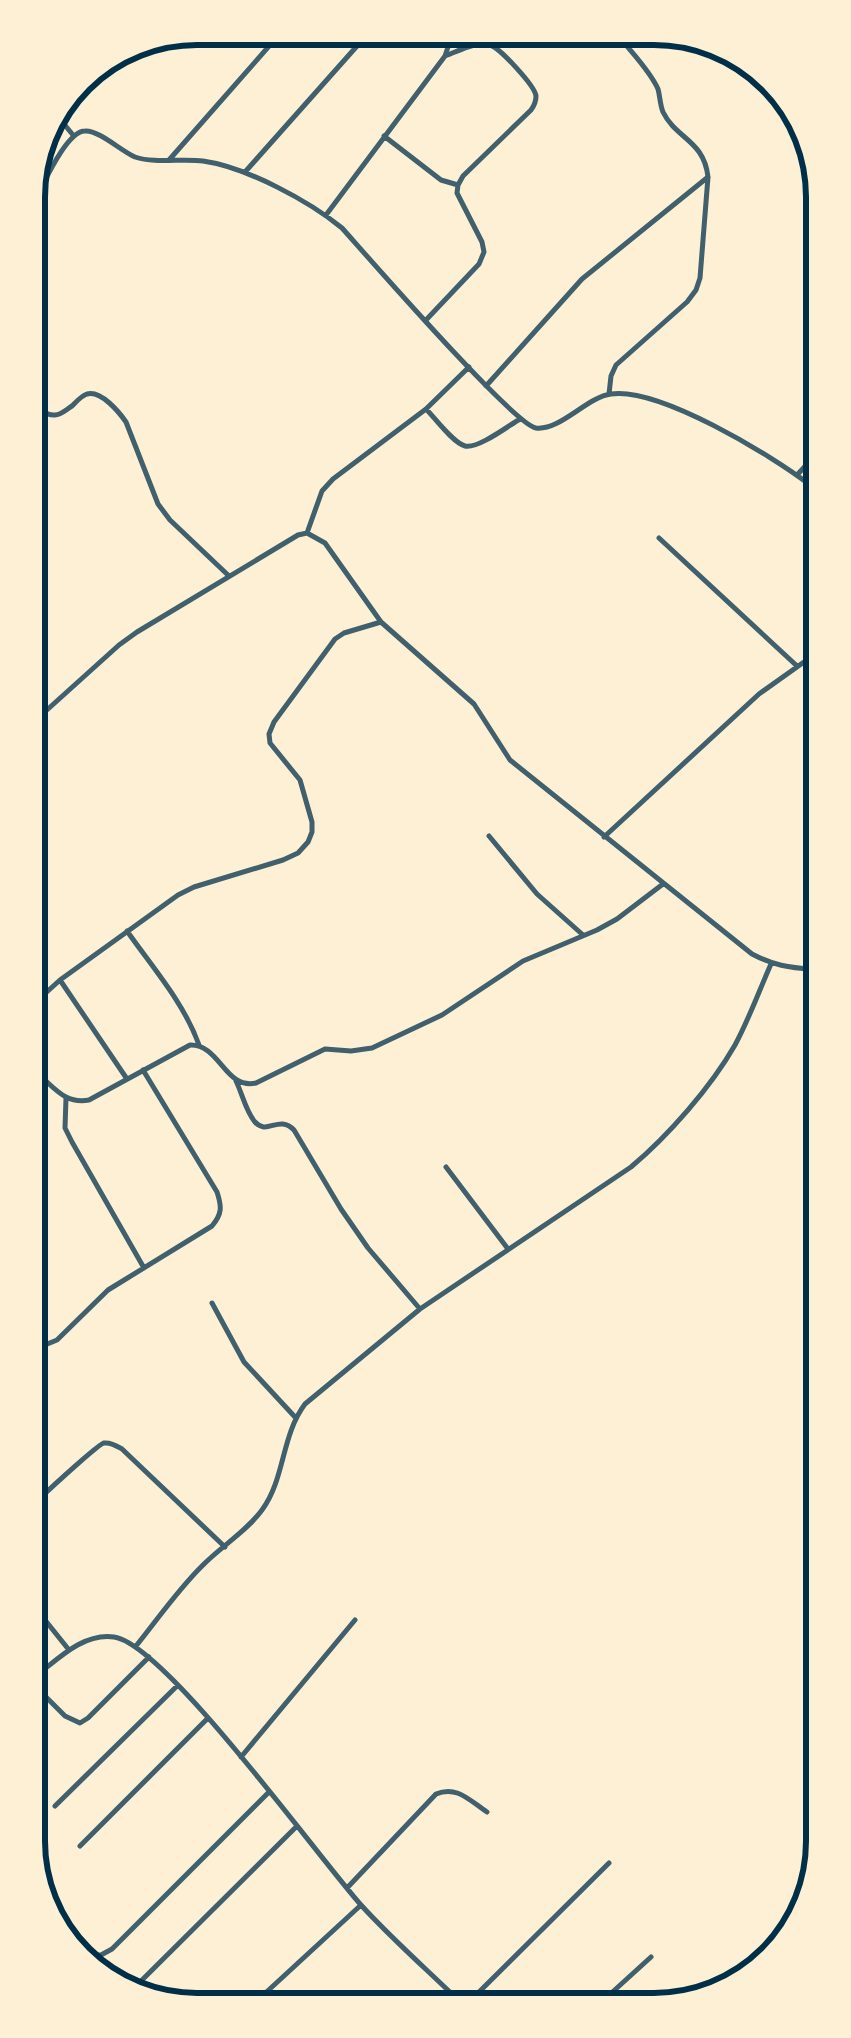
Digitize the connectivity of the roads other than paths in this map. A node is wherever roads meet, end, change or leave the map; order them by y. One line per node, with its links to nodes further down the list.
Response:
1 (269, 45): 11 (street)
2 (358, 45): 12 (street)
3 (449, 45): 7 (street)
4 (476, 45): 7 (street)
5 (491, 45): 15 (street)
6 (626, 45): 13 (street)
7 (446, 56): 10 (street)
8 (64, 124): 9 (street)
9 (73, 135): 11 (street); 14 (street)
10 (384, 136): 15 (street); 16 (street)
11 (169, 160): 12 (street)
12 (245, 172): 16 (street)
13 (708, 177): 19 (street); 20 (street)
14 (46, 181)
15 (458, 185): 17 (street)
16 (326, 215): 17 (street)
17 (426, 320): 18 (street)
18 (469, 367): 19 (street); 21 (street)
19 (486, 386): 23 (street)
20 (609, 394): 23 (street); 25 (street)
21 (426, 409): 23 (street); 27 (street)
22 (45, 413): 29 (street)
23 (520, 420)
24 (806, 465): 25 (street)
25 (797, 475): 26 (street)
26 (806, 482)
27 (307, 532): 29 (street); 30 (street)
28 (659, 538): 32 (street)
29 (229, 576): 33 (street)
30 (381, 622): 35 (street); 37 (street)
31 (806, 660): 32 (street)
32 (797, 666): 35 (street)
33 (45, 712)
34 (489, 836): 38 (street)
35 (604, 837): 36 (street)
36 (663, 884): 38 (street); 39 (street)
37 (127, 931): 41 (street); 43 (street)
38 (583, 935): 47 (street)
39 (771, 964): 40 (street); 50 (street)
40 (806, 969)
41 (60, 980): 42 (street); 45 (street)
42 (45, 993)
43 (199, 1045): 44 (street); 47 (street)
44 (143, 1070): 45 (street); 51 (street)
45 (127, 1079): 48 (street)
46 (45, 1080): 48 (street)
47 (236, 1081): 53 (street)
48 (66, 1098): 51 (street)
49 (446, 1167): 50 (street)
50 (508, 1249): 53 (street)
51 (144, 1268): 54 (street)
52 (212, 1303): 55 (street)
53 (420, 1309): 55 (street)
54 (45, 1345)
55 (295, 1417): 57 (street)
56 (45, 1493): 57 (street)
57 (225, 1547): 60 (street)
58 (45, 1620): 61 (street)
59 (356, 1620): 67 (street)
60 (136, 1646): 61 (street); 62 (street)
61 (70, 1650): 63 (street)
62 (149, 1657): 64 (street); 65 (street)
63 (45, 1669)
64 (178, 1685): 66 (street); 69 (street)
65 (45, 1696)
66 (207, 1718): 67 (street); 72 (street)
67 (241, 1757): 68 (street)
68 (269, 1792): 71 (street); 76 (street)
69 (55, 1806)
70 (487, 1812): 74 (street)
71 (297, 1826): 74 (street); 78 (street)
72 (80, 1846)
73 (609, 1863): 81 (street)
74 (347, 1888): 75 (street)
75 (361, 1905): 79 (street); 80 (street)
76 (98, 1955)
77 (651, 1957): 82 (street)
78 (140, 1982)
79 (265, 1993)
80 (451, 1993)
81 (478, 1993)
82 (611, 1993)

